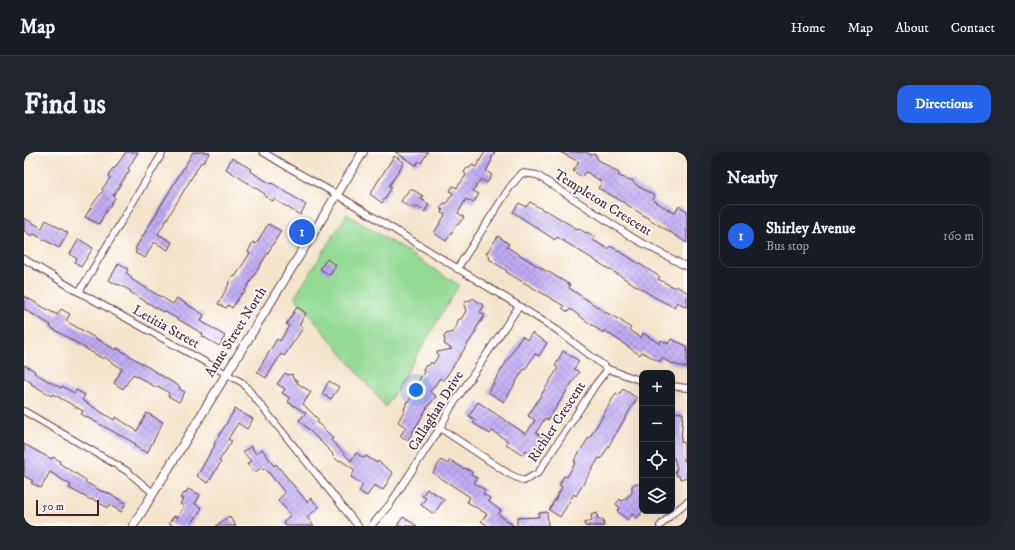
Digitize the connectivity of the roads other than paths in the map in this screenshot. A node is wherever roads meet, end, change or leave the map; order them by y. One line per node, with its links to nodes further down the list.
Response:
1 (163, 152): 8 (street)
2 (263, 152): 4 (street)
3 (363, 152): 4 (street, Anne Street North)
4 (336, 194): 7 (street); 11 (street, Anne Street North)
5 (24, 259): 8 (street, Letitia Street)
6 (687, 267): 7 (street, Templeton Crescent)
7 (457, 269): 9 (street)
8 (79, 292): 11 (street, Letitia Street)
9 (519, 306): 10 (street); 16 (street, Callaghan Drive)
10 (608, 369): 12 (street); 16 (street, Richler Crescent)
11 (226, 374): 17 (street, Anne Street North); 20 (street, Letitia Street)
12 (639, 380)
13 (675, 386): 14 (street)
14 (687, 388)
15 (24, 411): 17 (street)
16 (440, 428): 21 (street, Callaghan Drive)
17 (153, 493): 19 (street, Anne Street North)
18 (687, 502): 22 (street)
19 (133, 526)
20 (358, 526)
21 (371, 526)
22 (660, 526)

